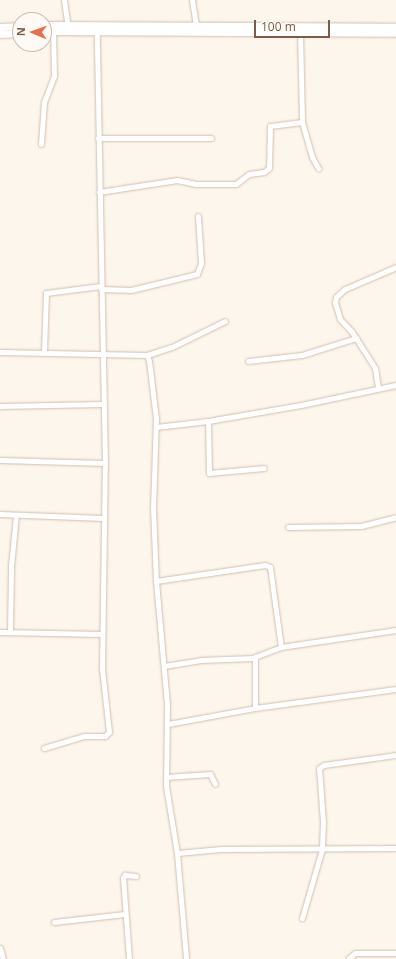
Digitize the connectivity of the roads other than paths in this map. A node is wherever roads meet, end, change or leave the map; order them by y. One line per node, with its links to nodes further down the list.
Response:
1 (64, 0): 6 (street)
2 (192, 0): 8 (street)
3 (12, 26): 5 (main road)
4 (52, 26): 6 (main road)
5 (0, 27)
6 (68, 27): 8 (main road); 9 (main road); 10 (main road)
7 (396, 27): 8 (main road)
8 (201, 28): 10 (main road); 11 (main road)
9 (53, 30): 18 (street)
10 (97, 31): 16 (street)
11 (300, 32): 13 (main road); 15 (street)
12 (12, 33): 14 (main road)
13 (396, 33)
14 (0, 34)
15 (302, 122): 19 (street); 20 (street)
16 (98, 138): 17 (street); 20 (street)
17 (211, 138)
18 (41, 144)
19 (318, 168)
20 (99, 192): 23 (street)
21 (198, 216): 23 (street)
22 (396, 267): 25 (street)
23 (101, 287): 27 (street); 28 (street)
24 (225, 321): 29 (street)
25 (356, 338): 30 (street); 32 (street)
26 (0, 352): 27 (street)
27 (44, 352): 28 (street)
28 (101, 354): 29 (street); 33 (street)
29 (147, 355): 36 (street)
30 (248, 361)
31 (396, 385): 32 (street)
32 (378, 387): 35 (street)
33 (103, 404): 34 (street); 38 (street)
34 (0, 406)
35 (208, 421): 36 (street); 39 (street)
36 (156, 427): 45 (street)
37 (0, 460): 38 (street)
38 (104, 463): 43 (street)
39 (264, 468)
40 (0, 514): 41 (street)
41 (16, 515): 43 (street); 48 (street)
42 (396, 516): 44 (street)
43 (103, 518): 49 (street)
44 (288, 527)
45 (156, 582): 50 (street); 52 (street)
46 (396, 630): 50 (street)
47 (0, 632): 48 (street)
48 (10, 632): 49 (street)
49 (102, 634): 56 (street)
50 (281, 647): 51 (street)
51 (254, 658): 52 (street); 54 (street)
52 (164, 666): 55 (street)
53 (396, 689): 54 (street)
54 (255, 708): 55 (street)
55 (168, 724): 58 (street)
56 (44, 748)
57 (396, 755): 61 (street)
58 (166, 777): 59 (street); 62 (street)
59 (215, 784)
60 (396, 848): 61 (street)
61 (322, 849): 62 (street); 65 (street)
62 (177, 853): 71 (street)
63 (136, 876): 64 (street)
64 (125, 914): 66 (street); 70 (street)
65 (302, 918)
66 (54, 922)
67 (0, 948): 69 (street)
68 (396, 953): 72 (street)
69 (3, 959)
70 (129, 959)
71 (186, 959)
72 (348, 959)

